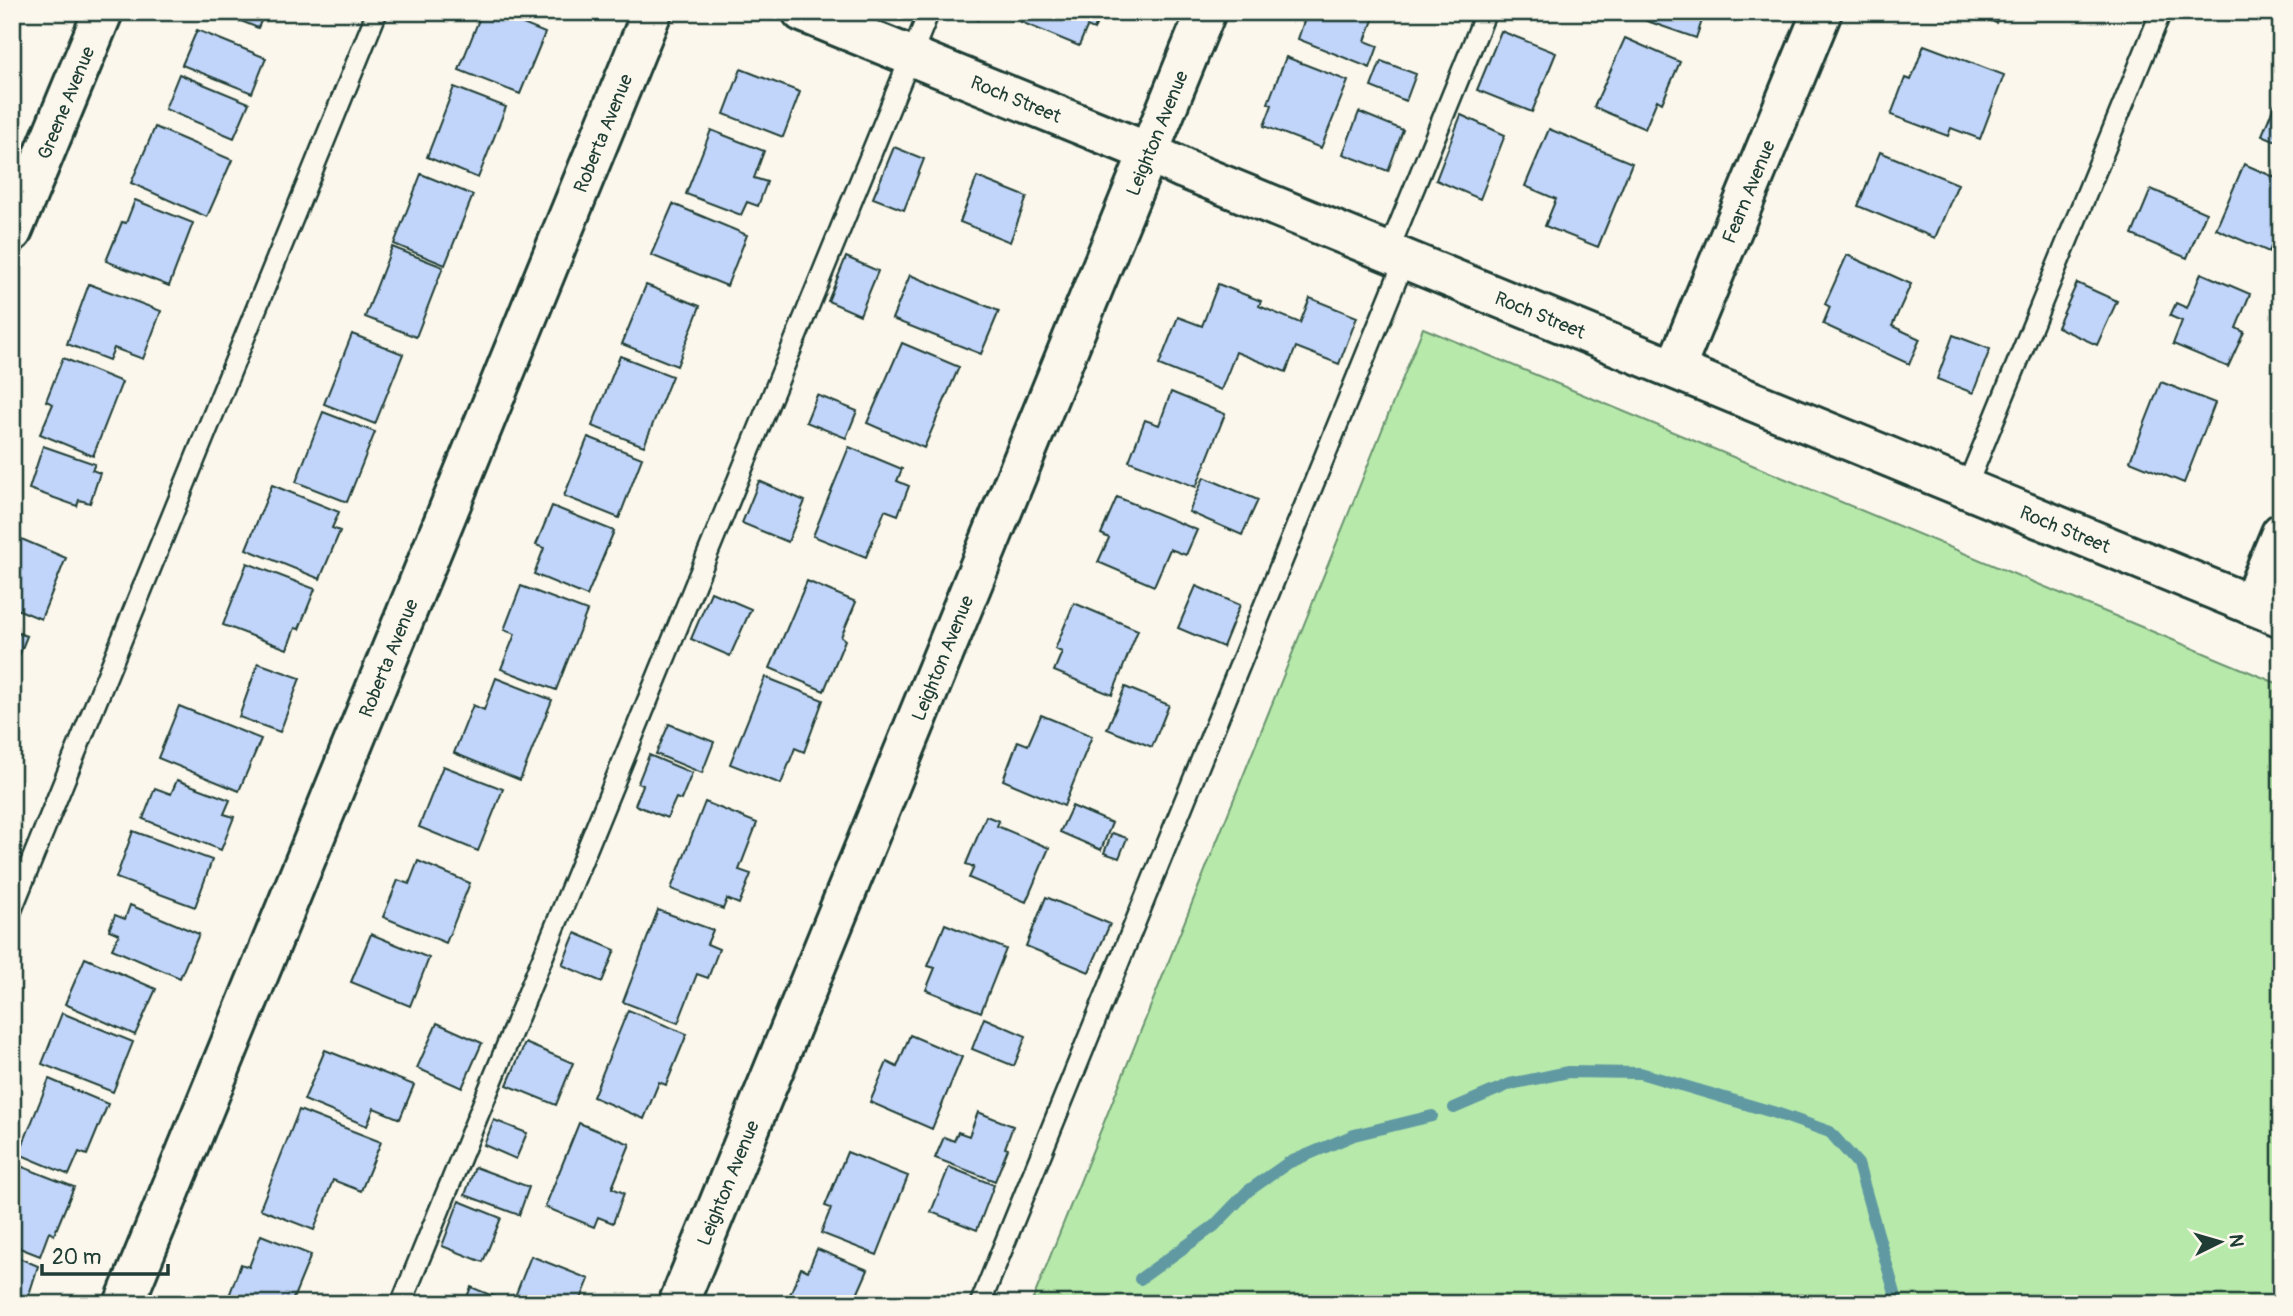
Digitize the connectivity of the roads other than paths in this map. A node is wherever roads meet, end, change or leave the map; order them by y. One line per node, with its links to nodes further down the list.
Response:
1 (103, 12): 12 (street, Greene Avenue)
2 (377, 12): 18 (lane)
3 (652, 12): 19 (street, Roberta Avenue)
4 (802, 12): 10 (street, Roch Street)
5 (929, 12): 10 (lane)
6 (1206, 12): 11 (street, Leighton Avenue)
7 (1486, 12): 13 (lane)
8 (1822, 12): 14 (street, Fearn Avenue)
9 (2161, 12): 15 (lane)
10 (911, 57): 11 (street, Roch Street); 20 (lane)
11 (1148, 152): 13 (street, Roch Street); 21 (street, Leighton Avenue)
12 (12, 232)
13 (1396, 255): 14 (street, Roch Street); 22 (lane)
14 (1675, 369): 15 (street, Roch Street)
15 (1966, 488): 17 (street, Roch Street)
16 (2281, 533): 17 (street)
17 (2266, 611)
18 (12, 909)
19 (124, 1304)
20 (401, 1304)
21 (678, 1304)
22 (980, 1304)

